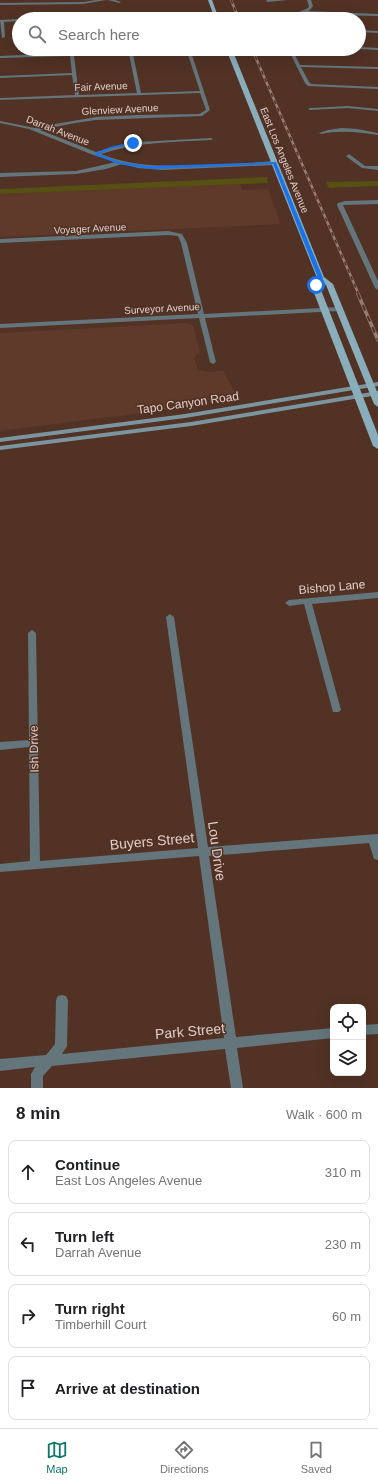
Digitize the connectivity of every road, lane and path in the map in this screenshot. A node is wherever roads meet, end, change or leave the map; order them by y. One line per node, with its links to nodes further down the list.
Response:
1 (104, 0): 8 (street)
2 (110, 0): 7 (street)
3 (210, 0): 9 (main road)
4 (285, 0): 6 (street)
5 (309, 0): 10 (street)
6 (268, 1)
7 (119, 2)
8 (0, 4)
9 (214, 12)
10 (305, 12)
11 (366, 15): 12 (street)
12 (378, 15)
13 (12, 20): 14 (street)
14 (1, 21): 17 (street)
15 (366, 31): 16 (street)
16 (378, 32)
17 (4, 37)
18 (366, 48): 19 (street)
19 (378, 49)
20 (36, 56): 26 (street)
21 (72, 56): 29 (street)
22 (132, 56): 33 (street)
23 (191, 56): 32 (street)
24 (232, 56): 46 (main road, East Los Angeles Avenue)
25 (294, 56): 27 (street)
26 (0, 57)
27 (299, 66): 28 (street); 31 (street)
28 (378, 68)
29 (74, 74): 30 (street); 34 (street)
30 (0, 77)
31 (378, 88)
32 (202, 92): 33 (street, Fair Avenue); 39 (street, Glenview Avenue)
33 (139, 94): 34 (street, Fair Avenue)
34 (77, 96): 35 (street, Fair Avenue)
35 (0, 99)
36 (310, 109): 37 (street)
37 (378, 110)
38 (0, 122): 39 (street, Darrah Avenue)
39 (35, 130): 43 (street, Darrah Avenue)
40 (321, 133): 41 (street)
41 (378, 134)
42 (211, 139): 43 (street)
43 (95, 154): 45 (street, Darrah Avenue)
44 (349, 156): 47 (street)
45 (120, 163): 46 (street, Darrah Avenue); 48 (street)
46 (275, 163): 51 (main road, East Los Angeles Avenue)
47 (378, 168)
48 (0, 175)
49 (378, 202): 52 (street)
50 (0, 241): 55 (street, Voyager Avenue)
51 (321, 278): 53 (main road, East Los Angeles Avenue); 54 (main road, East Los Angeles Avenue)
52 (378, 288)
53 (339, 309): 54 (street, Surveyor Avenue); 59 (main road, East Los Angeles Avenue)
54 (325, 310): 55 (street, Surveyor Avenue); 58 (main road, East Los Angeles Avenue)
55 (201, 316): 56 (street, Surveyor Avenue); 57 (street)
56 (0, 326)
57 (213, 362)
58 (354, 387): 59 (main road, Tapo Canyon Road); 60 (main road, East Los Angeles Avenue); 62 (main road, Tapo Canyon Road)
59 (375, 389): 60 (main road, Tapo Canyon Road); 61 (main road, East Los Angeles Avenue)
60 (358, 397): 63 (main road, East Los Angeles Avenue); 64 (main road, Tapo Canyon Road)
61 (378, 404)
62 (0, 440)
63 (378, 446)
64 (0, 448)
65 (378, 595): 66 (street, Bishop Lane)
66 (307, 602): 67 (street, Bishop Lane); 70 (street)
67 (289, 604)
68 (170, 617): 74 (street, Lou Drive)
69 (32, 633): 71 (street, Ish Drive)
70 (336, 710)
71 (34, 743): 72 (street); 76 (street, Ish Drive)
72 (0, 746)
73 (376, 838): 74 (street, Buyers Street); 75 (street)
74 (203, 851): 76 (street, Buyers Street); 82 (street, Lou Drive)
75 (378, 856)
76 (35, 865): 77 (street, Buyers Street)
77 (0, 868)
78 (62, 1000): 83 (street)
79 (378, 1029): 80 (street)
80 (366, 1030)
81 (330, 1033): 82 (street, Park Street)
82 (230, 1043): 83 (street, Park Street); 86 (street, Lou Drive)
83 (50, 1059): 84 (street, Park Street); 85 (street)
84 (0, 1065)
85 (37, 1088)
86 (237, 1088)

